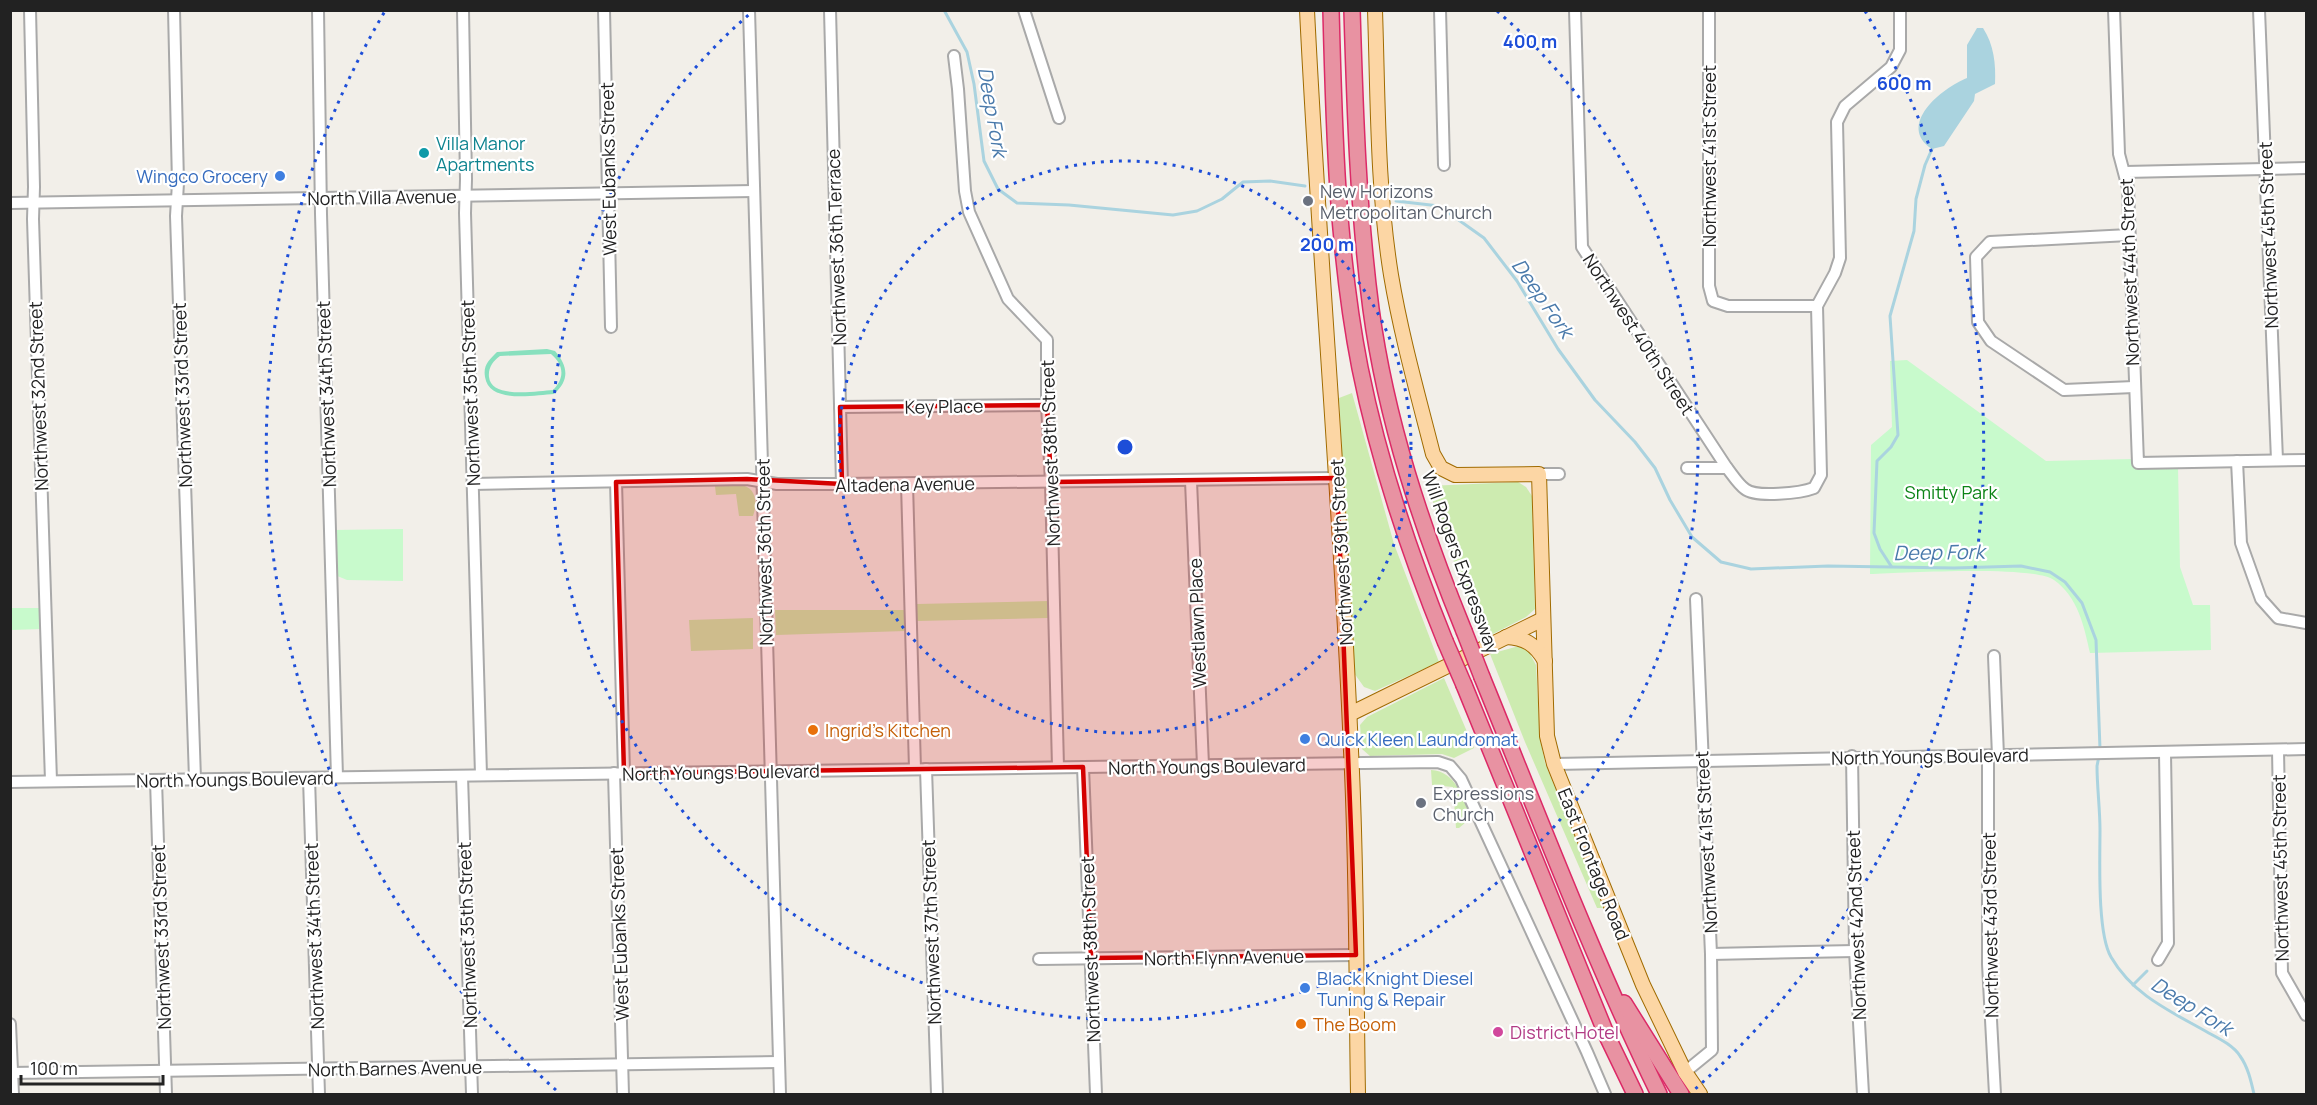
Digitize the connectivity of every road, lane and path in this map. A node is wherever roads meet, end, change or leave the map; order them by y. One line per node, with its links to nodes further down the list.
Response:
1 (30, 10): 30 (street, Northwest 32nd Street)
2 (174, 10): 29 (street, Northwest 33rd Street)
3 (318, 10): 28 (street, Northwest 34th Street)
4 (462, 10): 27 (street, Northwest 35th Street)
5 (604, 10): 26 (street, West Eubanks Street)
6 (749, 10): 25 (street, Northwest 36th Street)
7 (830, 10): 37 (street, Northwest 36th Terrace)
8 (1024, 10): 20 (street)
9 (1307, 10): 45 (main road, Northwest 39th Street)
10 (1331, 10): 108 (highway, bridge)
11 (1352, 10): 87 (highway, Will Rogers Expressway, bridge)
12 (1375, 10): 43 (main road)
13 (1440, 10): 21 (street)
14 (1575, 10): 42 (street, Northwest 40th Street)
15 (1709, 10): 33 (street, Northwest 41st Street)
16 (1900, 10): 33 (street)
17 (2114, 10): 24 (street, Northwest 44th Street)
18 (2259, 10): 22 (street, Northwest 45th Street)
19 (954, 56): 36 (street, Northwest 38th Street)
20 (1059, 118)
21 (1444, 165)
22 (2265, 168): 23 (street); 24 (street); 38 (street, Northwest 45th Street)
23 (2307, 168)
24 (2125, 172): 32 (street, Northwest 44th Street)
25 (754, 191): 26 (street, North Villa Avenue); 48 (street, Northwest 36th Street)
26 (608, 194): 27 (street, North Villa Avenue); 34 (street, West Eubanks Street)
27 (466, 196): 28 (street, North Villa Avenue); 50 (street, Northwest 35th Street)
28 (322, 198): 29 (street, North Villa Avenue); 76 (street, Northwest 34th Street)
29 (177, 200): 30 (street, North Villa Avenue); 78 (street, Northwest 33rd Street)
30 (33, 202): 31 (street, North Villa Avenue); 80 (street, Northwest 32nd Street)
31 (10, 203)
32 (2128, 235): 35 (street, Northwest 44th Street); 35 (street)
33 (1817, 306): 42 (street)
34 (611, 327)
35 (2134, 387): 40 (street, Northwest 44th Street)
36 (1047, 405): 37 (street, Key Place); 49 (street, Northwest 38th Street)
37 (840, 407): 51 (street, Northwest 36th Terrace)
38 (2277, 460): 39 (street); 40 (street)
39 (2307, 460)
40 (2238, 461): 55 (street)
41 (1687, 468): 42 (street)
42 (1726, 468)
43 (1539, 474): 44 (street); 54 (main road)
44 (1559, 474)
45 (1337, 478): 46 (street, Altadena Avenue); 59 (main road, Northwest 39th Street)
46 (1191, 481): 49 (street, Altadena Avenue); 68 (street, Westlawn Place)
47 (616, 482): 48 (street, Altadena Avenue); 50 (street, Altadena Avenue); 73 (street, West Eubanks Street)
48 (763, 482): 51 (street, Altadena Avenue); 72 (street, Northwest 36th Street)
49 (1051, 482): 52 (street, Altadena Avenue); 69 (street, Northwest 38th Street)
50 (473, 484): 74 (street, Northwest 35th Street)
51 (842, 484): 52 (street, Altadena Avenue)
52 (907, 484): 71 (street, Northwest 37th Street)
53 (1696, 599): 65 (street, Northwest 41st Street)
54 (1543, 619): 56 (main road); 58 (main road, East Frontage Road)
55 (2307, 623)
56 (1506, 637): 58 (main road); 59 (main road)
57 (1994, 656): 64 (street, Northwest 43rd Street)
58 (1545, 661): 67 (main road, East Frontage Road)
59 (1350, 714): 66 (main road, Northwest 39th Street)
60 (2307, 749): 61 (street, North Youngs Boulevard)
61 (2278, 750): 62 (street, North Youngs Boulevard); 89 (street, Northwest 45th Street)
62 (2165, 753): 64 (street, North Youngs Boulevard); 88 (street)
63 (1852, 756): 64 (street, North Youngs Boulevard); 65 (street, North Youngs Boulevard); 82 (street, Northwest 42nd Street)
64 (1993, 756): 113 (street, Northwest 43rd Street)
65 (1702, 761): 67 (street, North Youngs Boulevard); 83 (street, Northwest 41st Street)
66 (1352, 764): 68 (street, North Youngs Boulevard); 84 (main road, Northwest 39th Street); 107 (street, North Youngs Boulevard)
67 (1554, 764): 96 (main road, East Frontage Road)
68 (1203, 765): 70 (street, North Youngs Boulevard)
69 (1058, 767): 70 (street, North Youngs Boulevard); 71 (street, North Youngs Boulevard)
70 (1083, 767): 85 (street, Northwest 38th Street)
71 (921, 769): 72 (street, North Youngs Boulevard); 104 (street, Northwest 37th Street)
72 (771, 770): 73 (street, North Youngs Boulevard); 91 (street, Northwest 36th Street)
73 (619, 773): 74 (street, North Youngs Boulevard); 92 (street, West Eubanks Street)
74 (481, 775): 75 (street, North Youngs Boulevard)
75 (462, 776): 76 (street, North Youngs Boulevard); 93 (street, Northwest 35th Street)
76 (338, 777): 77 (street, North Youngs Boulevard)
77 (309, 778): 78 (street, North Youngs Boulevard); 94 (street, Northwest 34th Street)
78 (195, 779): 79 (street, North Youngs Boulevard)
79 (156, 780): 80 (street, North Youngs Boulevard); 95 (street, Northwest 33rd Street)
80 (51, 781): 81 (street, North Youngs Boulevard)
81 (10, 782)
82 (1856, 951): 83 (street); 112 (street, Northwest 42nd Street)
83 (1711, 954): 96 (street, Northwest 41st Street)
84 (1356, 955): 85 (street, North Flynn Avenue); 106 (main road, Northwest 39th Street)
85 (1091, 958): 86 (street, North Flynn Avenue); 105 (street, Northwest 38th Street)
86 (1039, 959)
87 (1598, 959): 109 (highway, Will Rogers Expressway); 110 (highway)
88 (2158, 960)
89 (2307, 1015)
90 (10, 1024): 97 (street)
91 (779, 1062): 92 (street, North Barnes Avenue); 103 (street, Northwest 36th Street)
92 (622, 1064): 93 (street, North Barnes Avenue); 102 (street, West Eubanks Street)
93 (471, 1066): 94 (street, North Barnes Avenue); 101 (street, Northwest 35th Street)
94 (318, 1069): 95 (street, North Barnes Avenue); 100 (street, Northwest 34th Street)
95 (165, 1071): 97 (street, North Barnes Avenue); 99 (street, Northwest 33rd Street)
96 (1685, 1072): 111 (main road, East Frontage Road)
97 (11, 1073): 98 (street)
98 (13, 1095)
99 (166, 1095)
100 (319, 1095)
101 (472, 1095)
102 (623, 1095)
103 (780, 1095)
104 (937, 1095)
105 (1096, 1095)
106 (1358, 1095)
107 (1605, 1095)
108 (1635, 1095)
109 (1659, 1095)
110 (1681, 1095)
111 (1700, 1095)
112 (1863, 1095)
113 (1995, 1095)

